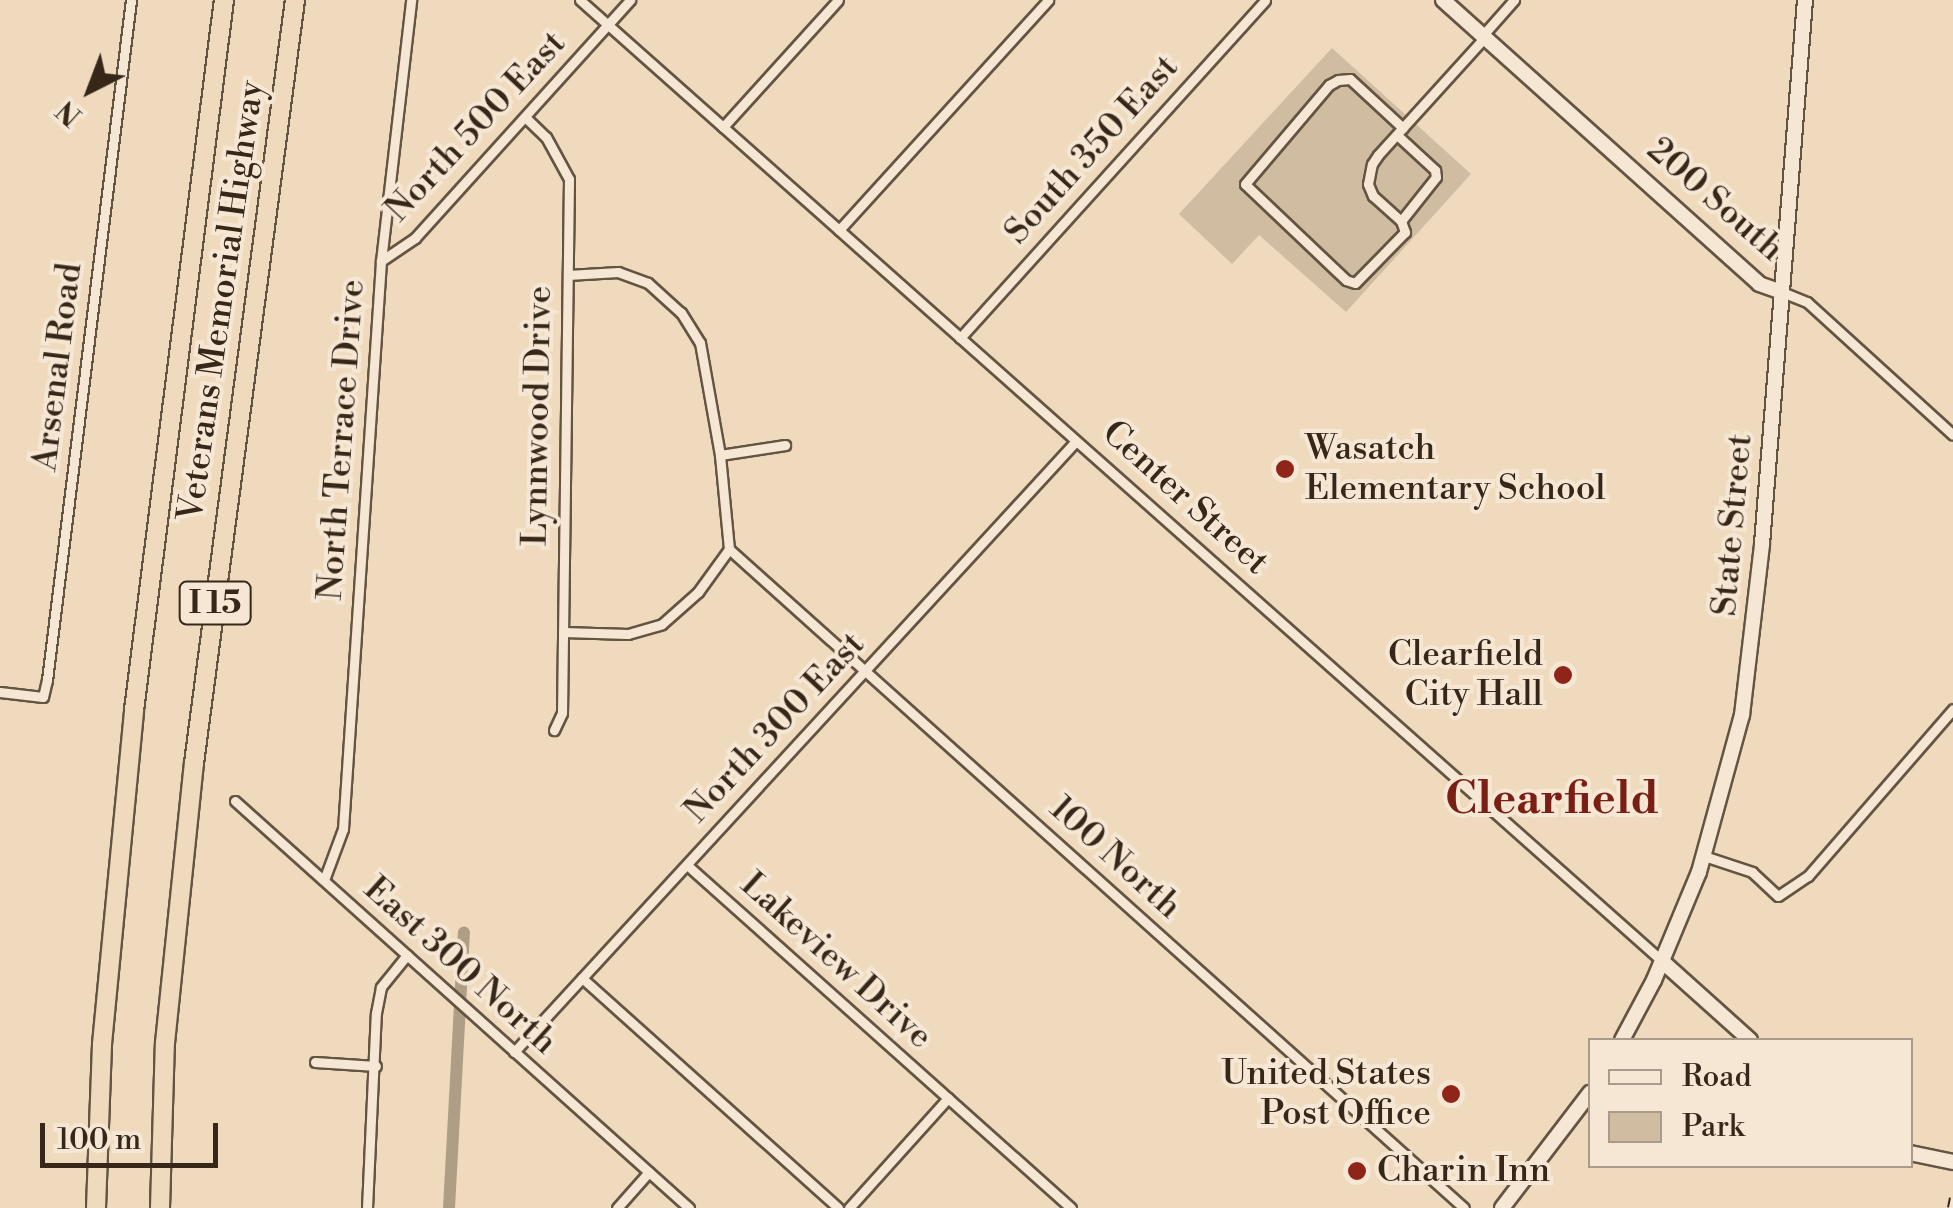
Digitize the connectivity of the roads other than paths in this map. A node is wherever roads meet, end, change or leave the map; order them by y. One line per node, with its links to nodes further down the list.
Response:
1 (132, 0): 31 (street, Arsenal Road)
2 (224, 0): 52 (highway, Veterans Memorial Highway / I 15)
3 (295, 0): 48 (highway, Veterans Memorial Highway / I 15)
4 (412, 0): 20 (street, North Terrace Drive)
5 (580, 0): 13 (street, Center Street)
6 (630, 0): 13 (street, North 500 East)
7 (838, 0): 16 (street)
8 (1048, 0): 19 (street)
9 (1266, 0): 23 (street, South 350 East)
10 (1443, 0): 14 (main road, 200 South)
11 (1514, 0): 14 (street)
12 (1806, 0): 22 (main road, State Street)
13 (608, 25): 15 (street, North 500 East); 16 (street, Center Street)
14 (1484, 36): 17 (street); 22 (main road, 200 South)
15 (525, 117): 20 (street, North 500 East); 21 (street, Lynnwood Drive)
16 (724, 128): 19 (street, Center Street)
17 (1400, 131): 18 (street); 18 (street); 18 (street)
18 (1401, 221)
19 (839, 230): 23 (street, Center Street)
20 (381, 261): 37 (street, North Terrace Drive)
21 (568, 275): 27 (street); 29 (street, Lynnwood Drive)
22 (1782, 292): 24 (street, 200 South); 35 (main road, State Street)
23 (960, 338): 25 (street, Center Street)
24 (1953, 435)
25 (1076, 441): 30 (street, North 300 East); 39 (street, Center Street)
26 (785, 445): 27 (street)
27 (720, 455): 28 (street)
28 (730, 549): 29 (street); 30 (street, 100 North)
29 (563, 632): 33 (street, Lynnwood Drive)
30 (865, 670): 36 (street, North 300 East); 61 (street, 100 North)
31 (0, 692)
32 (1953, 709): 35 (street)
33 (554, 730)
34 (236, 801): 37 (street, East 300 North)
35 (1704, 856): 39 (main road, State Street)
36 (686, 865): 40 (street, North 300 East); 47 (street, Lakeview Drive)
37 (324, 880): 38 (street, East 300 North)
38 (407, 955): 43 (street, East 300 North); 45 (street)
39 (1662, 962): 41 (main road, State Street); 42 (main road, Center Street)
40 (582, 978): 43 (street, North 300 East); 58 (street)
41 (1624, 1038)
42 (1748, 1038)
43 (514, 1052): 51 (street, East 300 North)
44 (315, 1062): 45 (street)
45 (376, 1066): 55 (street)
46 (1588, 1095): 62 (main road)
47 (948, 1098): 59 (street); 60 (street, Lakeview Drive)
48 (162, 1135): 53 (highway, Veterans Memorial Highway / I 15); 54 (highway)
49 (1913, 1155): 50 (main road)
50 (1953, 1162)
51 (649, 1172): 56 (street); 57 (street, East 300 North)
52 (96, 1208)
53 (160, 1208)
54 (168, 1208)
55 (368, 1208)
56 (617, 1208)
57 (688, 1208)
58 (838, 1208)
59 (849, 1208)
60 (1071, 1208)
61 (1464, 1208)
62 (1502, 1208)

